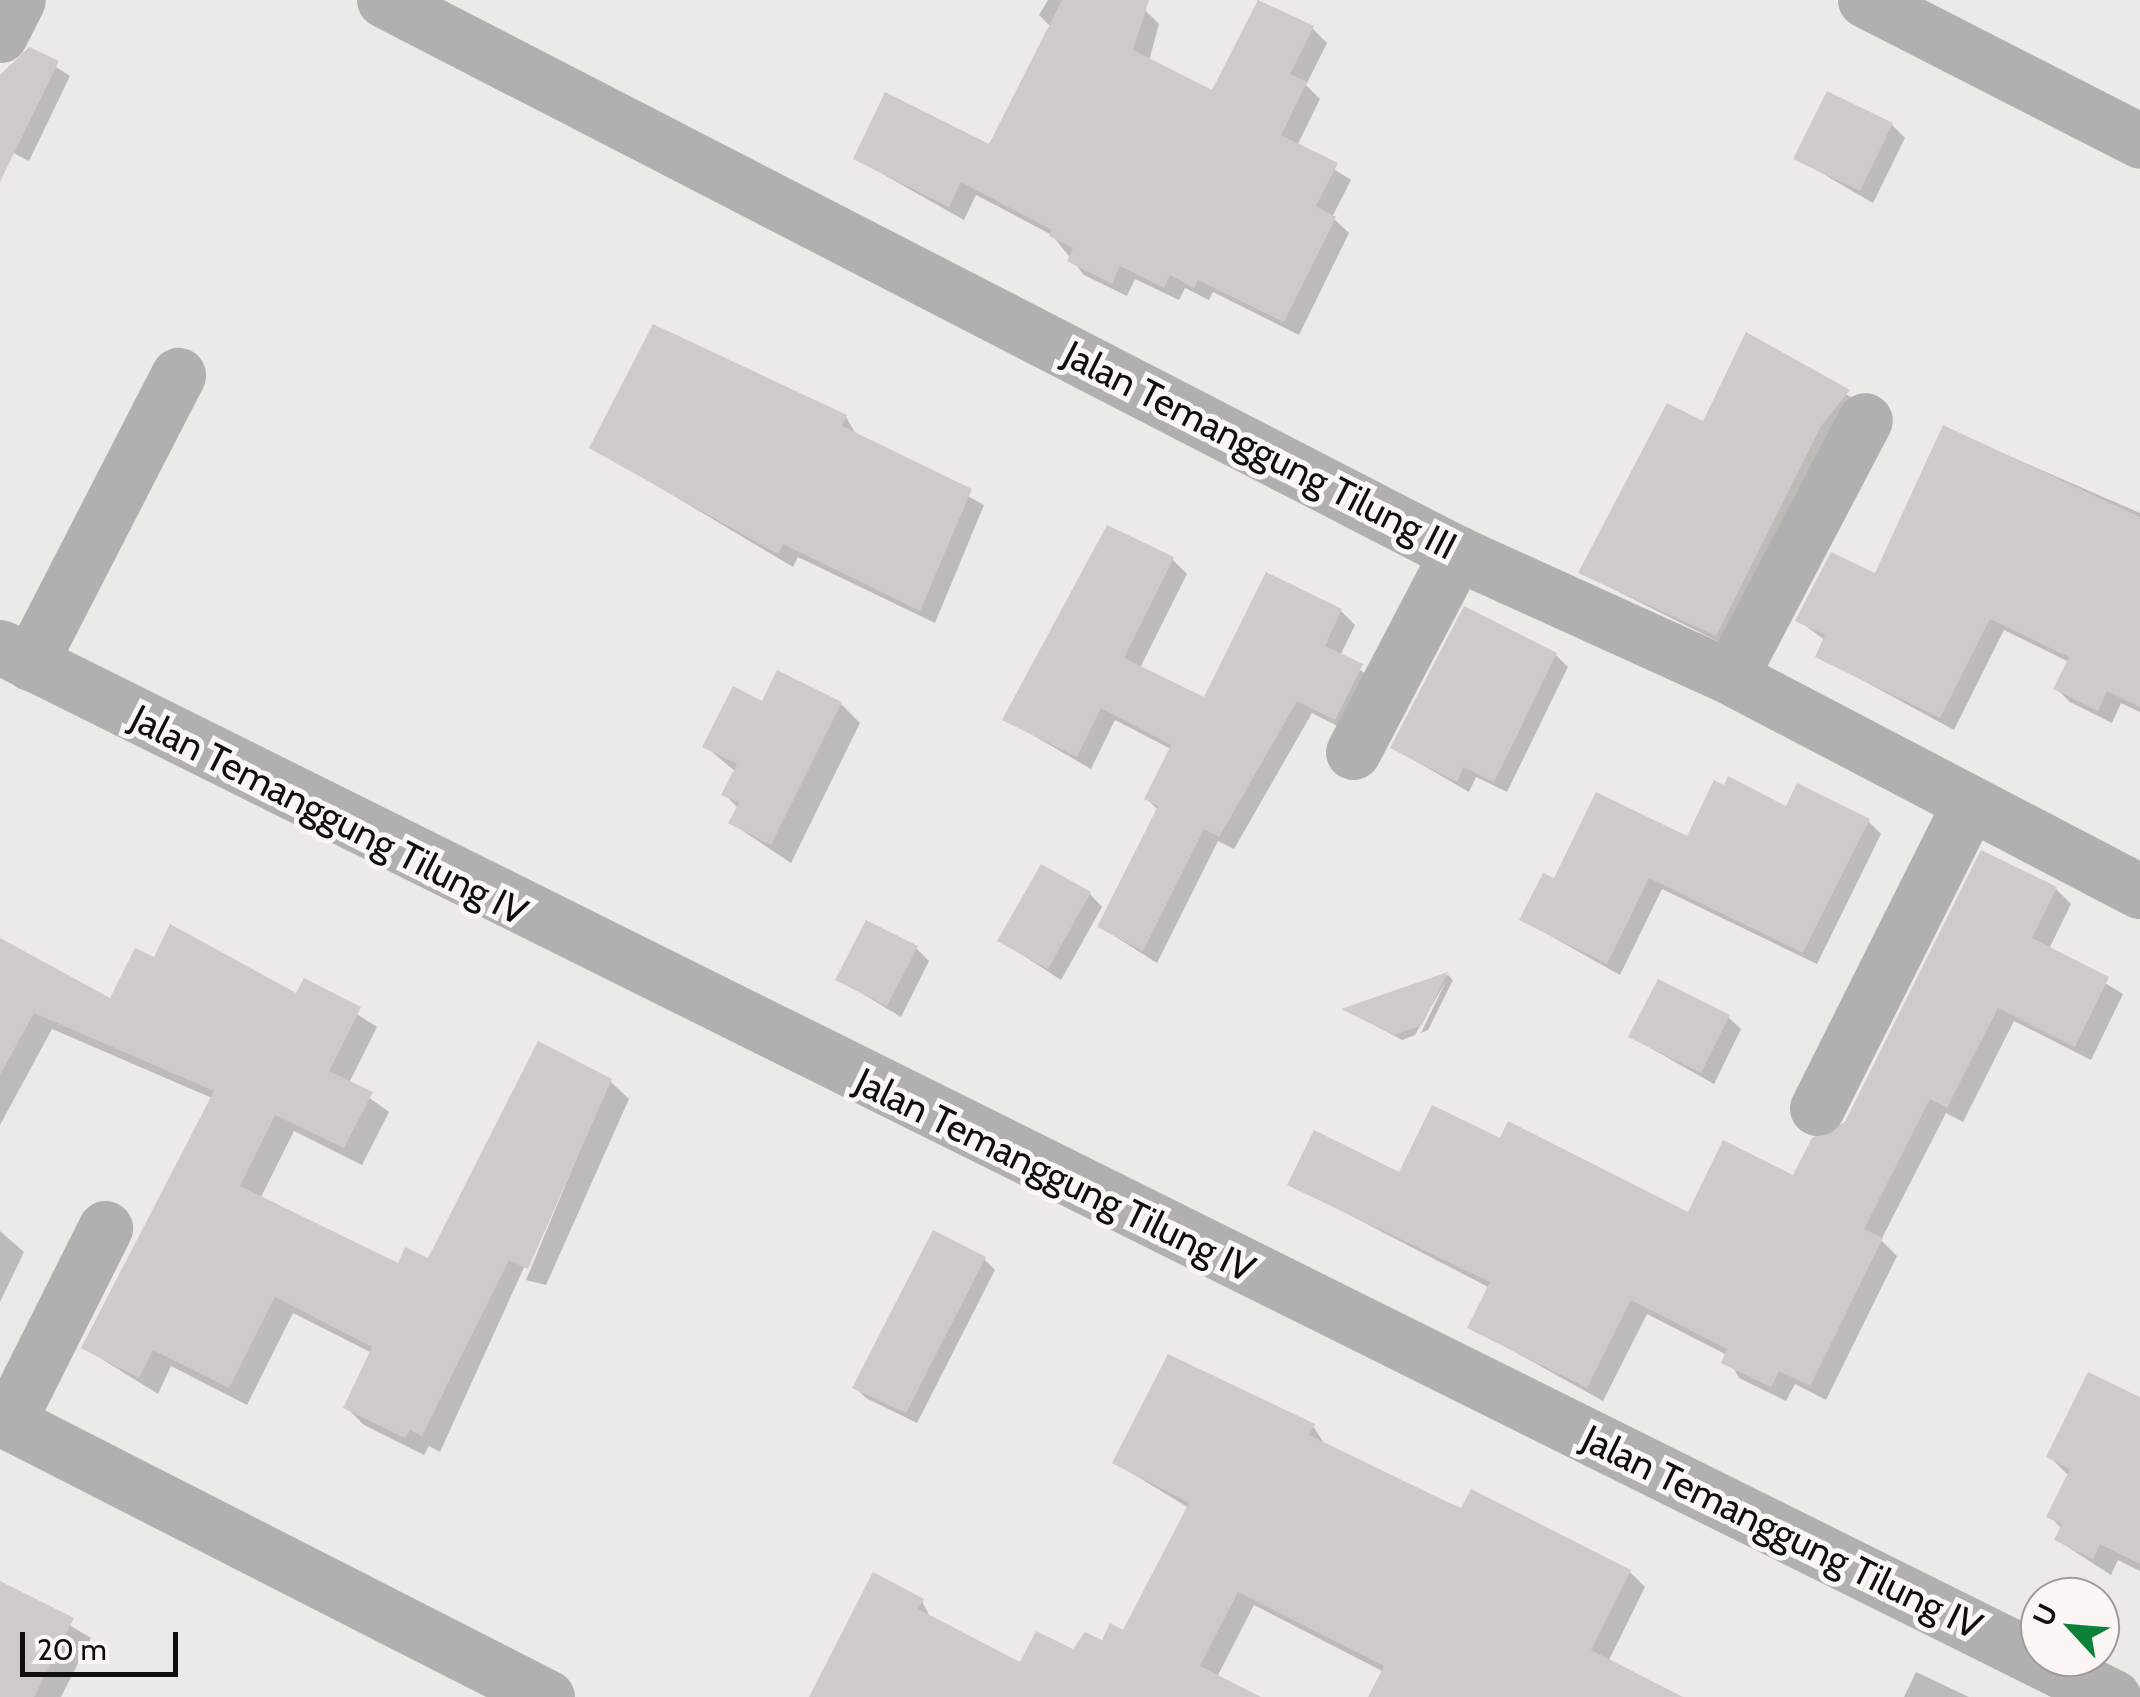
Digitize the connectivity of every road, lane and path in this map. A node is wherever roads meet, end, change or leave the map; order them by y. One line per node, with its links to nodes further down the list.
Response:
1 (18, 0): 4 (street)
2 (384, 0): 8 (street, Jalan Temanggung Tilung III)
3 (1866, 0): 5 (street)
4 (0, 34)
5 (2140, 141)
6 (178, 375): 9 (street)
7 (1865, 420): 10 (street)
8 (1457, 553): 10 (street, Jalan Temanggung Tilung III); 11 (street)
9 (15, 655): 17 (street, Jalan Temanggung Tilung IV)
10 (1730, 676): 12 (street, Jalan Temanggung Tilung III)
11 (1353, 752)
12 (1968, 806): 13 (street, Jalan Temanggung Tilung III); 14 (street)
13 (2140, 892)
14 (1817, 1108)
15 (105, 1228): 16 (street)
16 (4, 1420): 18 (street)
17 (2039, 1680): 19 (street, Jalan Temanggung Tilung IV)
18 (547, 1697)
19 (2113, 1697)

